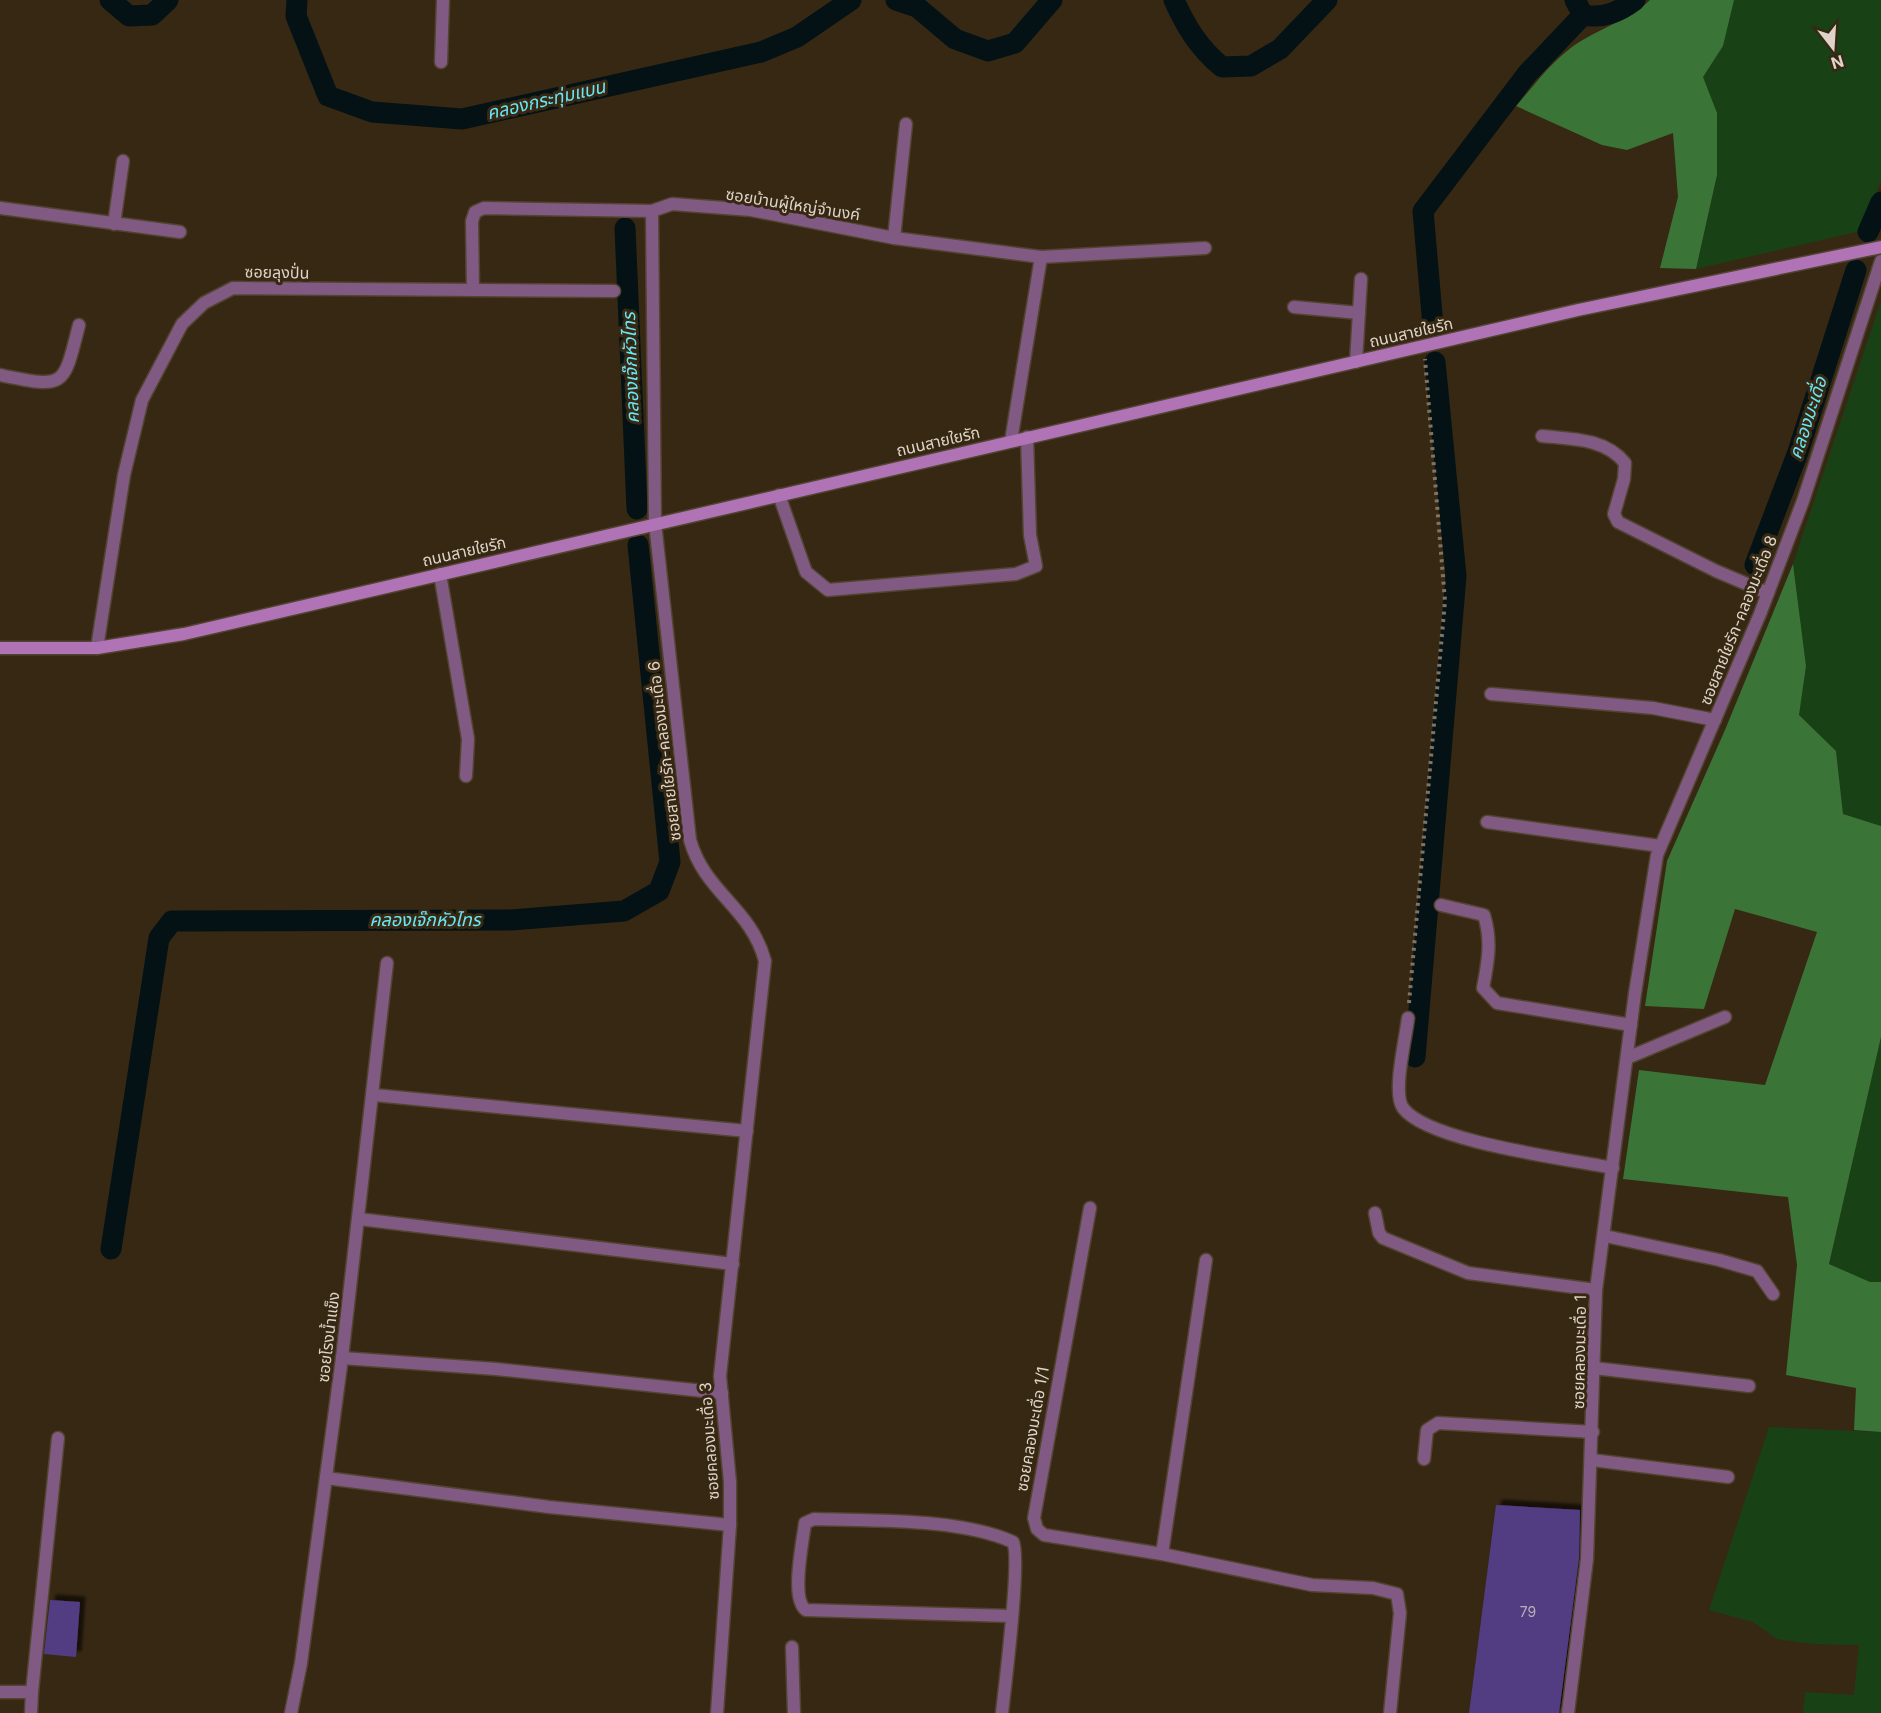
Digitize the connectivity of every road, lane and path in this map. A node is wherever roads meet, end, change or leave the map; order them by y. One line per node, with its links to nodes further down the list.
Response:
1 (442, 0): 2 (street)
2 (441, 62)
3 (906, 124): 9 (street)
4 (123, 161): 7 (street)
5 (0, 208): 7 (street)
6 (652, 211): 9 (street, ซอยบ้านผู้ใหญ่จำนงค์); 15 (street, ซอยบ้านผู้ใหญ่จำนงค์); 27 (street)
7 (114, 224): 8 (street)
8 (180, 232)
9 (894, 238): 12 (street, ซอยบ้านผู้ใหญ่จำนงค์)
10 (1881, 247): 20 (street, ถนนสายใยรัก)
11 (1205, 248): 12 (street, ซอยบ้านผู้ใหญ่จำนงค์)
12 (1041, 257): 25 (street)
13 (1881, 261): 29 (street, ซอยสายใยรัก-คลองมะเดื่อ 8)
14 (1361, 279): 18 (street)
15 (473, 290): 16 (street, ซอยลุงปั่น); 31 (street, ซอยลุงปั่น)
16 (614, 291)
17 (1294, 307): 18 (street)
18 (1359, 313): 21 (street)
19 (79, 325): 22 (street)
20 (1424, 346): 21 (street, ถนนสายใยรัก); 41 (path)
21 (1356, 362): 24 (street, ถนนสายใยรัก)
22 (0, 375)
23 (1542, 436): 29 (street)
24 (1027, 437): 25 (street, ถนนสายใยรัก); 26 (street)
25 (1011, 441): 26 (street, ถนนสายใยรัก)
26 (779, 495): 27 (street, ถนนสายใยรัก)
27 (656, 523): 28 (street, ถนนสายใยรัก); 45 (street, ซอยสายใยรัก-คลองมะเดื่อ 6)
28 (440, 574): 31 (street, ถนนสายใยรัก); 34 (street)
29 (1768, 593): 33 (street, ซอยสายใยรัก-คลองมะเดื่อ 8)
30 (0, 648): 31 (street, ถนนสายใยรัก)
31 (97, 648)
32 (1491, 694): 33 (street)
33 (1715, 720): 36 (street, ซอยสายใยรัก-คลองมะเดื่อ 8)
34 (466, 776)
35 (1487, 822): 36 (street)
36 (1660, 846): 39 (street, ซอยสายใยรัก-คลองมะเดื่อ 8)
37 (1441, 905): 42 (street)
38 (387, 963): 44 (street, ซอยโรงน้ำแข็ง)
39 (1635, 993): 42 (street, ซอยคลองมะเดื่อ 1)
40 (1725, 1017): 43 (street)
41 (1408, 1018): 46 (street)
42 (1631, 1025): 43 (street, ซอยคลองมะเดื่อ 1)
43 (1627, 1058): 46 (street, ซอยคลองมะเดื่อ 1)
44 (374, 1095): 45 (street); 49 (street, ซอยโรงน้ำแข็ง)
45 (747, 1131): 52 (street, ซอยคลองมะเดื่อ 3)
46 (1613, 1168): 50 (street, ซอยคลองมะเดื่อ 1)
47 (1090, 1208): 66 (street, ซอยคลองมะเดื่อ 1/1)
48 (1374, 1213): 53 (street)
49 (359, 1219): 52 (street); 55 (street, ซอยโรงน้ำแข็ง)
50 (1605, 1236): 53 (street, ซอยคลองมะเดื่อ 1); 54 (street)
51 (1206, 1260): 66 (street)
52 (733, 1264): 58 (street, ซอยคลองมะเดื่อ 3)
53 (1596, 1290): 56 (street, ซอยคลองมะเดื่อ 1)
54 (1773, 1294)
55 (342, 1358): 58 (street); 64 (street, ซอยโรงน้ำแข็ง)
56 (1594, 1368): 57 (street); 59 (street, ซอยคลองมะเดื่อ 1)
57 (1749, 1386)
58 (722, 1393): 65 (street, ซอยคลองมะเดื่อ 3)
59 (1593, 1432): 61 (street); 62 (street, ซอยคลองมะเดื่อ 1)
60 (58, 1438): 70 (street)
61 (1424, 1459)
62 (1592, 1460): 63 (street); 77 (street, ซอยคลองมะเดื่อ 1)
63 (1728, 1477)
64 (326, 1478): 65 (street); 72 (street, ซอยโรงน้ำแข็ง)
65 (730, 1525): 73 (street, ซอยคลองมะเดื่อ 3)
66 (1162, 1554): 76 (street, ซอยคลองมะเดื่อ 1/1)
67 (1011, 1616): 67 (street); 75 (street)
68 (792, 1647): 74 (street)
69 (0, 1692): 70 (street)
70 (32, 1692): 71 (street)
71 (31, 1713)
72 (291, 1713)
73 (717, 1713)
74 (794, 1713)
75 (1002, 1713)
76 (1390, 1713)
77 (1568, 1713)

